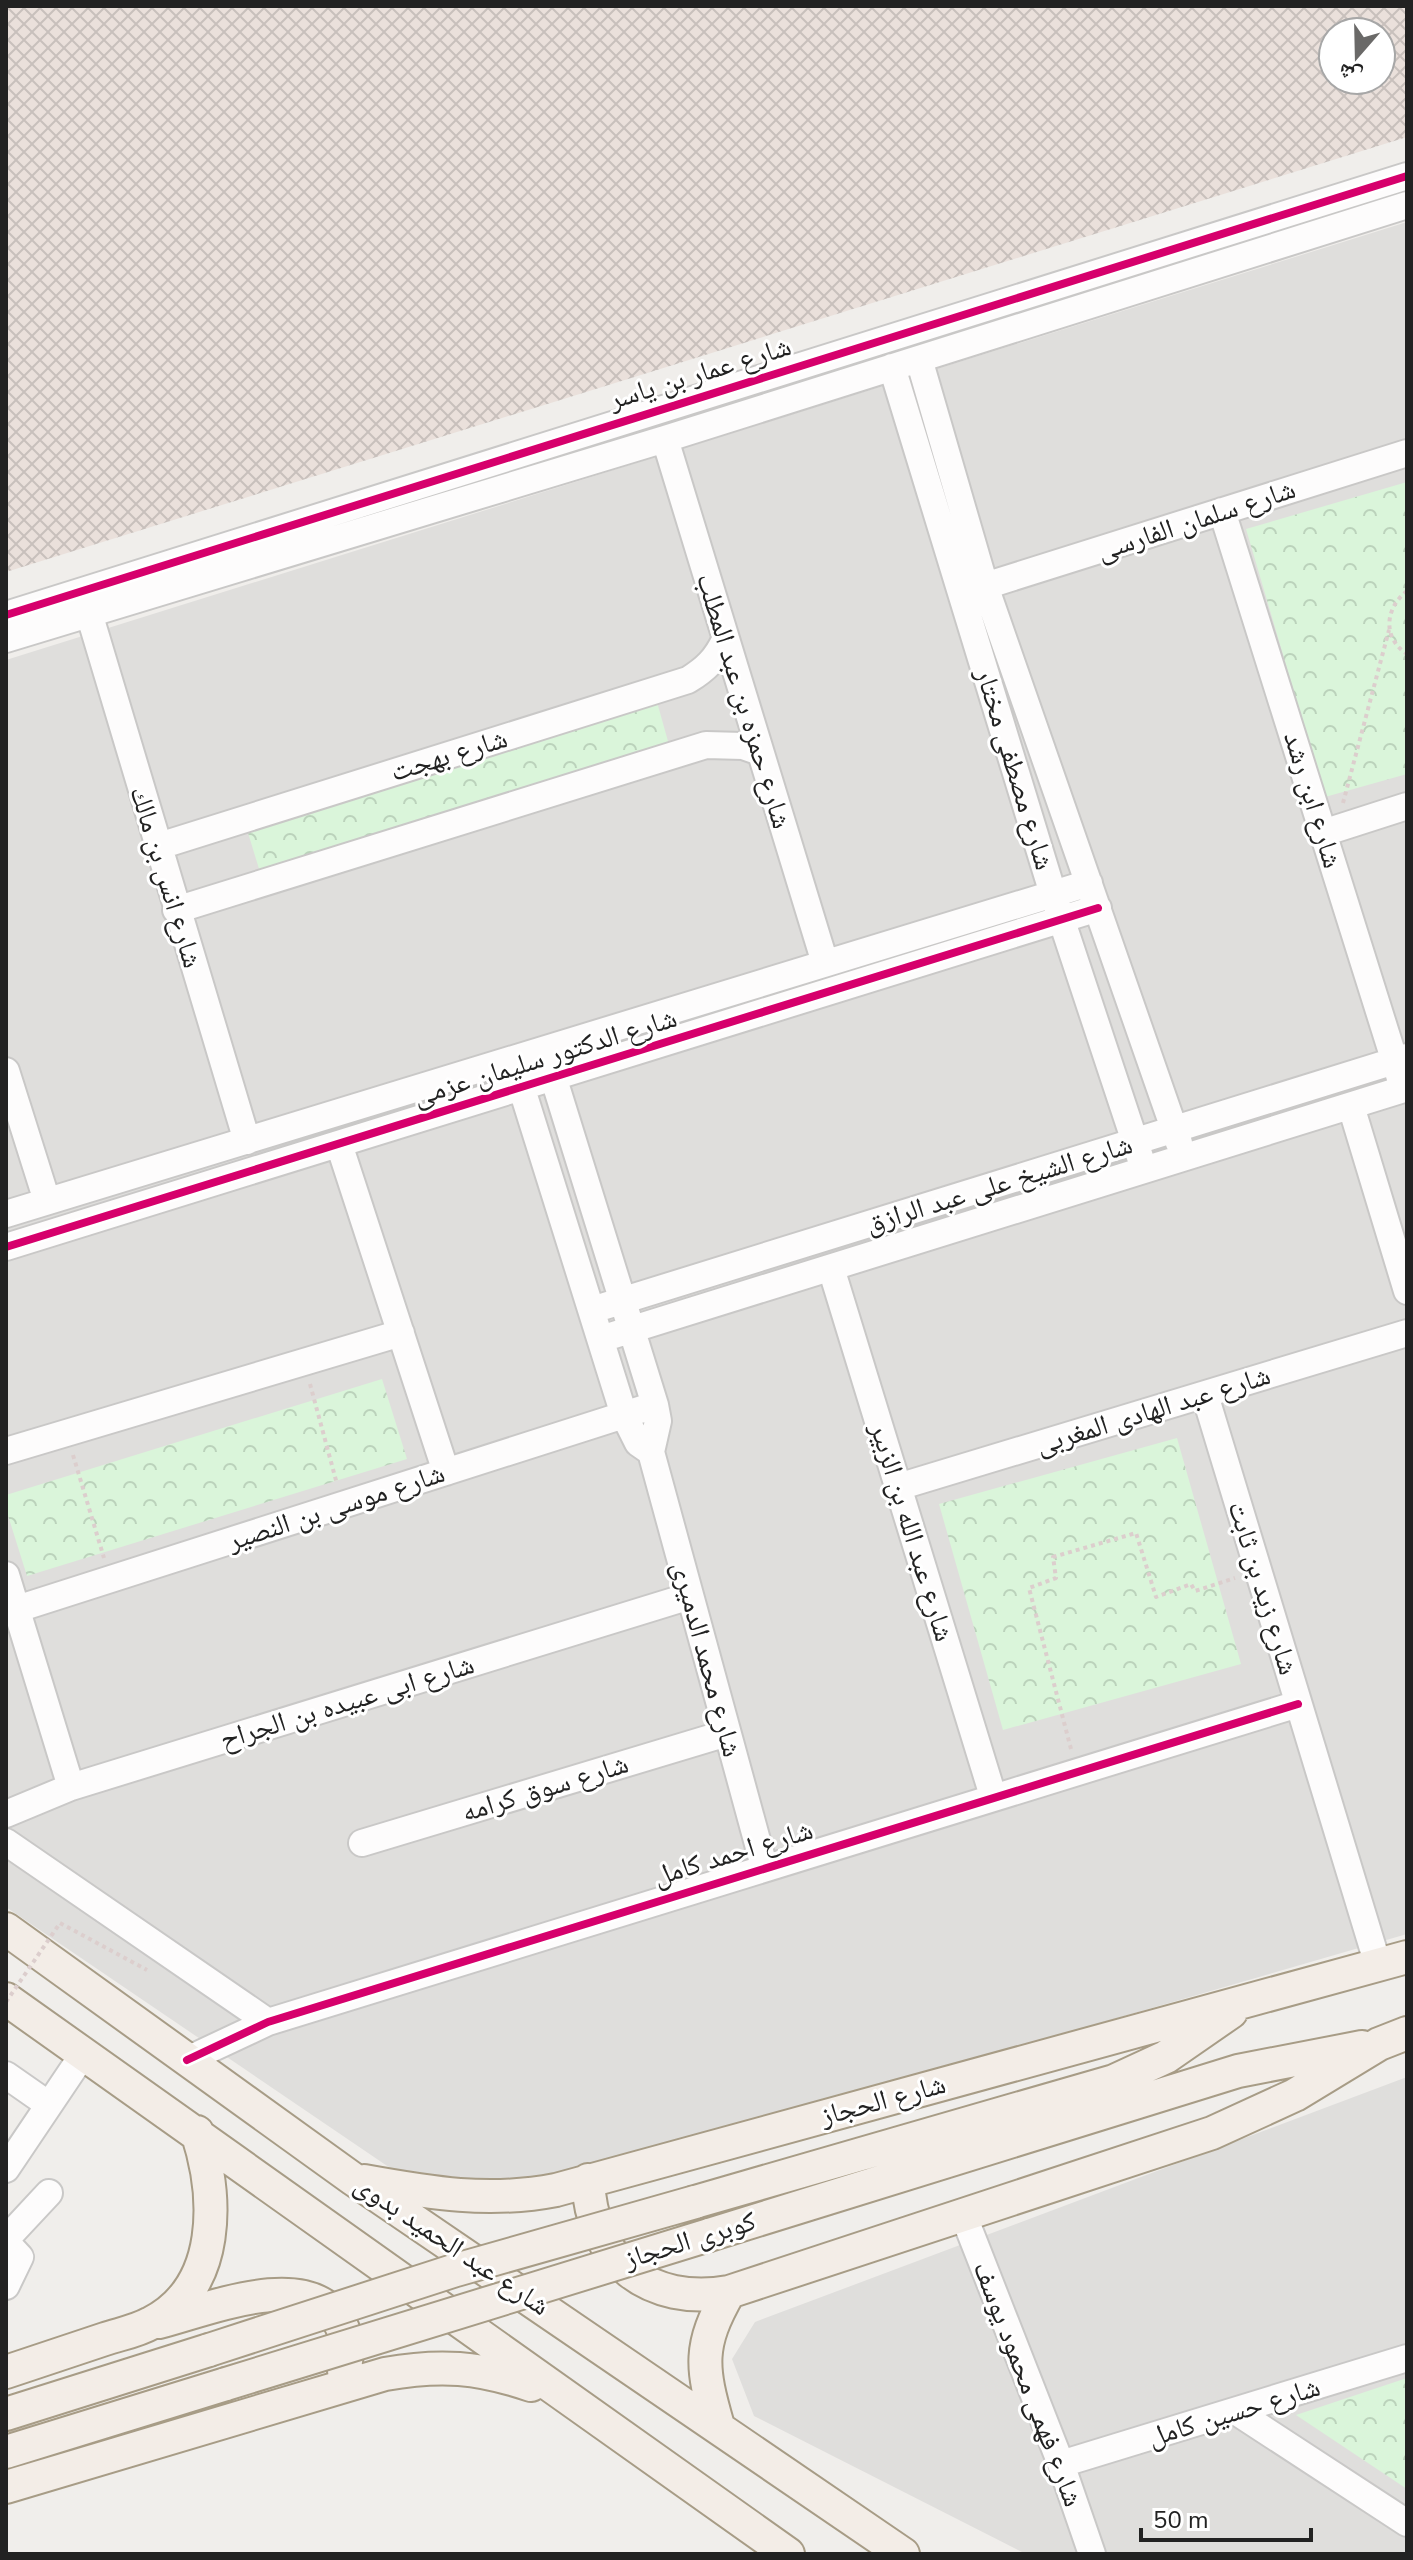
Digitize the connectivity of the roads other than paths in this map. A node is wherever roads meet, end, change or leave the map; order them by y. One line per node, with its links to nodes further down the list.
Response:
1 (1407, 176): 10 (street, شارع عمار بن ياسر)
2 (1407, 205): 3 (street, شارع عمار بن ياسر)
3 (919, 359): 4 (street, شارع عمار بن ياسر); 8 (street, شارع مصطفى مختار)
4 (892, 367): 5 (street, شارع عمار بن ياسر); 18 (street, شارع مصطفى مختار)
5 (665, 439): 9 (street, شارع عمار بن ياسر); 12 (street, شارع حمزه بن عبد المطلب)
6 (1407, 453): 7 (street, شارع سلمان الفارسى)
7 (1222, 511): 8 (street, شارع سلمان الفارسى); 15 (street, شارع ابن رشد)
8 (985, 586): 17 (street, شارع مصطفى مختار)
9 (89, 613): 11 (street, شارع عمار بن ياسر); 16 (street, شارع انس بن مالك)
10 (6, 615)
11 (6, 639)
12 (725, 640): 13 (street, شارع حمزه بن عبد المطلب); 16 (street, شارع بهجت)
13 (760, 752): 20 (street); 22 (street, شارع حمزه بن عبد المطلب)
14 (1407, 806): 15 (street)
15 (1329, 831): 25 (street, شارع ابن رشد)
16 (156, 847): 20 (street, شارع انس بن مالك)
17 (1089, 883): 18 (street, شارع الدكتور سليمان عزمى); 19 (street, شارع مصطفى مختار)
18 (1053, 894): 21 (street, شارع مصطفى مختار); 22 (street, شارع الدكتور سليمان عزمى)
19 (1098, 908): 21 (street, شارع الدكتور سليمان عزمى); 31 (street, شارع مصطفى مختار)
20 (176, 910): 32 (street, شارع انس بن مالك)
21 (1062, 919): 27 (street, شارع الدكتور سليمان عزمى); 33 (street, شارع مصطفى مختار)
22 (825, 963): 23 (street, شارع الدكتور سليمان عزمى)
23 (545, 1049): 24 (street, شارع الدكتور سليمان عزمى); 27 (street, شارع محمد الدميرى)
24 (512, 1059): 28 (street, شارع محمد الدميرى); 32 (street, شارع الدكتور سليمان عزمى)
25 (1401, 1059): 29 (street, شارع ابن رشد); 31 (street, شارع الشيخ على عبد الرازق)
26 (6, 1071): 37 (street)
27 (554, 1077): 28 (street, شارع الدكتور سليمان عزمى); 42 (street, شارع محمد الدميرى)
28 (521, 1087): 34 (street, شارع الدكتور سليمان عزمى); 43 (street, شارع محمد الدميرى)
29 (1405, 1089): 30 (street, شارع الشيخ على عبد الرازق)
30 (1351, 1106): 35 (street, شارع الشيخ على عبد الرازق); 41 (street)
31 (1174, 1129): 33 (street, شارع الشيخ على عبد الرازق); 35 (street, شارع مصطفى مختار)
32 (247, 1141): 37 (street, شارع الدكتور سليمان عزمى)
33 (1135, 1142): 36 (street, شارع مصطفى مختار); 42 (street, شارع الشيخ على عبد الرازق)
34 (339, 1144): 39 (street, شارع الدكتور سليمان عزمى); 45 (street)
35 (1184, 1157): 36 (street, شارع الشيخ على عبد الرازق)
36 (1145, 1170): 40 (street, شارع الشيخ على عبد الرازق)
37 (47, 1201): 38 (street, شارع الدكتور سليمان عزمى)
38 (6, 1214)
39 (6, 1247)
40 (831, 1268): 44 (street, شارع الشيخ على عبد الرازق); 54 (street, شارع عبد الله بن الزبير)
41 (1407, 1291)
42 (624, 1300): 43 (street, شارع الشيخ على عبد الرازق); 44 (street, شارع محمد الدميرى)
43 (592, 1310): 47 (street, شارع محمد الدميرى)
44 (633, 1330): 47 (street, شارع الشيخ على عبد الرازق); 49 (street, شارع محمد الدميرى)
45 (401, 1333): 51 (street); 53 (street)
46 (1407, 1333): 48 (street, شارع عبد الهادى المغربى)
47 (601, 1339): 50 (street, شارع محمد الدميرى)
48 (1205, 1395): 54 (street, شارع عبد الهادى المغربى); 58 (street, شارع زيد بن ثابت)
49 (655, 1405): 50 (street, شارع موسى بن النصير); 52 (street, شارع محمد الدميرى)
50 (624, 1415): 52 (street, شارع محمد الدميرى); 53 (street, شارع موسى بن النصير)
51 (6, 1451)
52 (651, 1452): 56 (street, شارع محمد الدميرى)
53 (446, 1472): 57 (street, شارع موسى بن النصير)
54 (898, 1487): 61 (street, شارع عبد الله بن الزبير)
55 (6, 1575): 57 (street)
56 (690, 1596): 59 (street, شارع محمد الدميرى); 60 (street, شارع ابى عبيده بن الجراح)
57 (17, 1609): 60 (street)
58 (1298, 1704): 61 (street, شارع احمد كامل); 67 (street, شارع زيد بن ثابت)
59 (727, 1733): 64 (street, شارع سوق كرامه); 65 (street, شارع محمد الدميرى)
60 (71, 1787): 62 (street, شارع ابى عبيده بن الجراح)
61 (993, 1796): 65 (street, شارع احمد كامل)
62 (6, 1814)
63 (6, 1842): 70 (street)
64 (362, 1843)
65 (764, 1866): 70 (street, شارع احمد كامل)
66 (6, 1929): 73 (main road, شارع عبد الحميد بدوى)
67 (1393, 1961): 69 (main road, شارع الحجاز)
68 (6, 2000): 72 (main road, شارع عبد الحميد بدوى)
69 (1242, 2002): 79 (main road, شارع الحجاز); 91 (main road, كوبرى الحجاز, bridge)
70 (268, 2022): 73 (street, شارع احمد كامل)
71 (1393, 2039): 81 (main road); 93 (main road, كوبرى الحجاز, bridge)
72 (84, 2053): 75 (street); 76 (main road, شارع عبد الحميد بدوى)
73 (187, 2060): 78 (main road, شارع عبد الحميد بدوى)
74 (6, 2075): 75 (street)
75 (49, 2105): 77 (street)
76 (197, 2132): 85 (main road); 89 (main road, شارع عبد الحميد بدوى)
77 (6, 2169)
78 (353, 2179): 79 (main road, شارع الحجاز); 92 (main road, شارع عبد الحميد بدوى)
79 (588, 2180): 84 (main road)
80 (49, 2193): 82 (street)
81 (963, 2214): 84 (main road); 94 (street, شارع فهمى محمود يوسف)
82 (6, 2241): 83 (street)
83 (6, 2286)
84 (729, 2292): 92 (main road)
85 (151, 2323): 87 (main road); 88 (main road)
86 (1407, 2358): 90 (street, شارع حسين كامل)
87 (6, 2372)
88 (334, 2387): 89 (main road); 95 (main road)
89 (559, 2394): 97 (main road, شارع عبد الحميد بدوى)
90 (1237, 2412): 94 (street, شارع حسين كامل); 96 (street)
91 (6, 2414)
92 (718, 2426): 98 (main road, شارع عبد الحميد بدوى)
93 (6, 2452)
94 (1061, 2464): 99 (street, شارع فهمى محمود يوسف)
95 (6, 2487)
96 (1407, 2523)
97 (788, 2554)
98 (903, 2554)
99 (1092, 2554)

